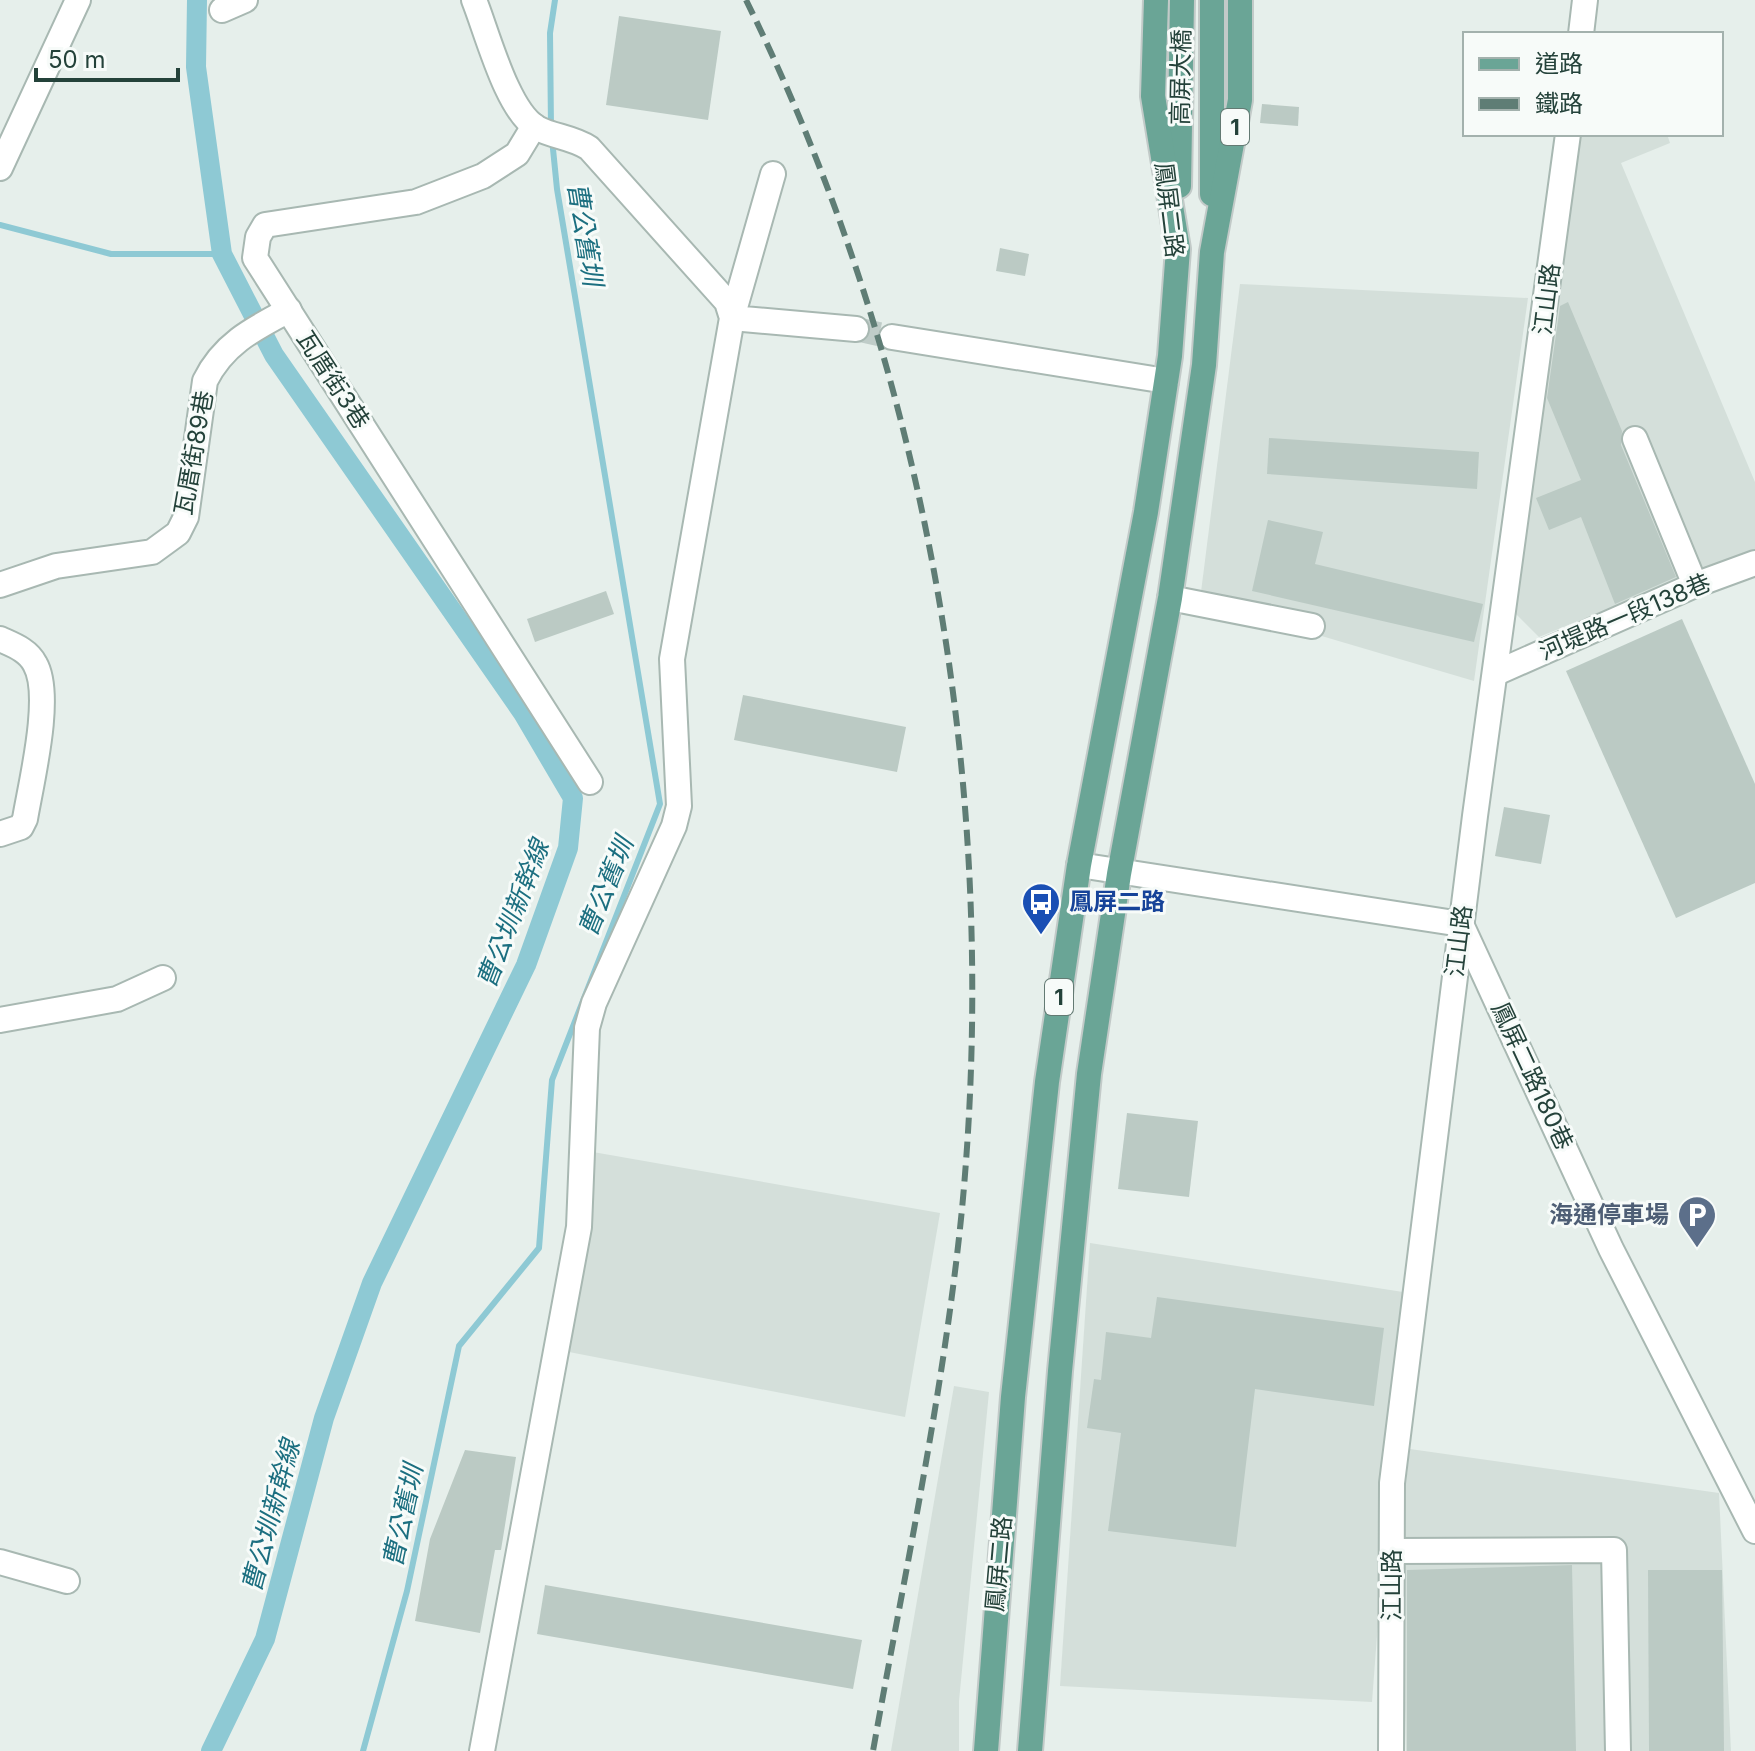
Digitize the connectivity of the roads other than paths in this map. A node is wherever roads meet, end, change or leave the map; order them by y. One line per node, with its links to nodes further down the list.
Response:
1 (78, 0): 13 (street)
2 (245, 0): 9 (street)
3 (474, 0): 11 (street)
4 (1156, 0): 15 (main road, 鳳屏二路 / 1)
5 (1182, 0): 15 (main road, 高屏大橋 / 1)
6 (1212, 0): 16 (main road, 高屏大橋 / 1)
7 (1240, 0): 16 (main road, 鳳屏二路 / 1)
8 (1585, 0): 10 (street)
9 (222, 10)
10 (1581, 32)
11 (539, 129): 17 (street, 瓦厝街3巷); 18 (street)
12 (1568, 136): 29 (street, 江山路)
13 (0, 168)
14 (773, 174): 18 (street)
15 (1178, 249): 21 (main road, 鳳屏二路 / 1)
16 (1212, 252): 26 (main road, 鳳屏二路 / 1)
17 (283, 313): 24 (street, 瓦厝街89巷); 30 (street, 瓦厝街3巷)
18 (732, 318): 19 (street); 43 (street)
19 (856, 329)
20 (892, 337): 21 (street)
21 (1166, 381): 32 (main road, 鳳屏二路 / 1)
22 (1635, 439): 25 (street)
23 (1755, 563): 25 (street, 河堤路一段138巷)
24 (0, 585)
25 (1695, 585): 29 (street, 河堤路一段138巷)
26 (1170, 598): 27 (street); 33 (main road, 鳳屏二路 / 1)
27 (1312, 626)
28 (0, 639): 31 (street)
29 (1496, 673): 34 (street, 江山路)
30 (590, 782)
31 (0, 834)
32 (1079, 865): 33 (street); 37 (main road, 鳳屏二路 / 1)
33 (1119, 874): 34 (street); 38 (main road, 鳳屏二路 / 1)
34 (1461, 924): 39 (street, 鳳屏二路180巷); 40 (street, 江山路)
35 (163, 978): 36 (street)
36 (0, 1020)
37 (1012, 1411): 38 (main road); 44 (main road, 鳳屏二路 / 1)
38 (1056, 1419): 45 (main road, 鳳屏二路 / 1)
39 (1755, 1531)
40 (1392, 1551): 46 (street, 江山路); 47 (street)
41 (0, 1562): 42 (street)
42 (67, 1581)
43 (482, 1751)
44 (986, 1751)
45 (1030, 1751)
46 (1391, 1751)
47 (1618, 1751)

